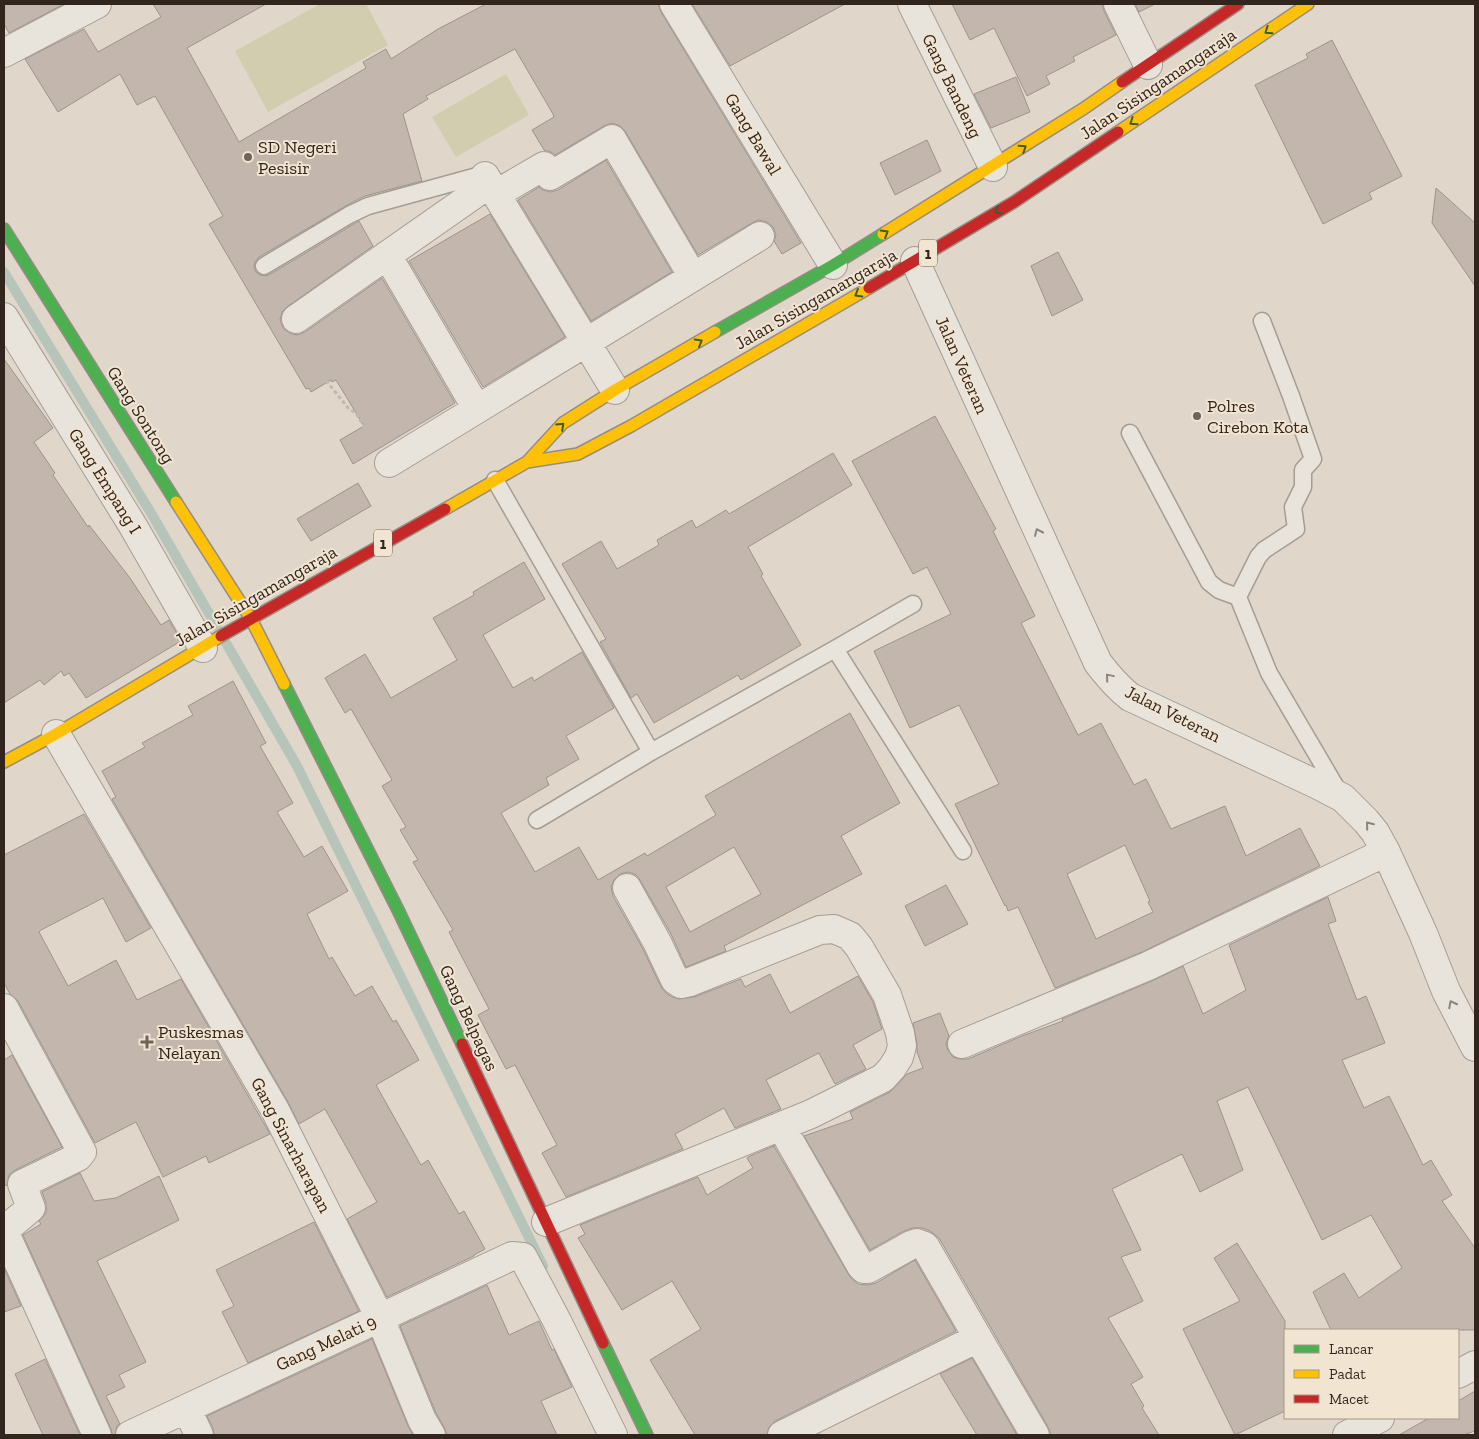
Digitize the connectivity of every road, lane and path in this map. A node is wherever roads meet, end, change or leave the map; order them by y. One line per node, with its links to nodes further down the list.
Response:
1 (97, 4): 7 (street)
2 (674, 4): 15 (street, Gang Bawal)
3 (912, 4): 9 (street, Gang Bandeng)
4 (1118, 4): 8 (street)
5 (1238, 4): 8 (main road, Jalan Sisingamangaraja / 1)
6 (1308, 4): 14 (main road, Jalan Sisingamangaraja / 1, one-way to 14)
7 (4, 53)
8 (1148, 65): 9 (main road, Jalan Sisingamangaraja / 1, one-way to 8)
9 (992, 167): 15 (main road, Jalan Sisingamangaraja / 1, one-way to 9)
10 (490, 185): 13 (street); 16 (lane); 17 (street); 21 (street)
11 (4, 229): 30 (main road, Gang Sontong)
12 (760, 236): 17 (street)
13 (387, 256): 19 (street); 23 (street)
14 (915, 261): 25 (main road, Jalan Sisingamangaraja / 1, one-way to 25); 36 (street, Jalan Veteran, one-way to 14)
15 (833, 265): 22 (main road, Jalan Sisingamangaraja / 1, one-way to 15)
16 (264, 266)
17 (693, 277): 21 (street)
18 (4, 317): 31 (street, Gang Empang I)
19 (296, 319): 26 (path)
20 (1262, 321): 28 (lane)
21 (586, 343): 22 (street); 23 (street)
22 (615, 390): 25 (main road, Jalan Sisingamangaraja / 1, one-way to 22)
23 (477, 409): 26 (street)
24 (1130, 433): 28 (lane)
25 (527, 462): 27 (main road, Jalan Sisingamangaraja / 1)
26 (390, 463)
27 (495, 480): 30 (main road, Jalan Sisingamangaraja / 1); 34 (lane)
28 (1238, 597): 36 (lane)
29 (913, 604): 32 (lane)
30 (251, 619): 31 (main road, Jalan Sisingamangaraja / 1); 45 (main road, Gang Belpagas)
31 (207, 645): 33 (main road, Jalan Sisingamangaraja / 1)
32 (835, 649): 34 (lane); 38 (lane)
33 (56, 734): 35 (main road, Jalan Sisingamangaraja / 1); 46 (street, Gang Sinarharapan)
34 (651, 752): 37 (lane)
35 (4, 762)
36 (1343, 798): 39 (street, Jalan Veteran, one-way to 36)
37 (538, 820)
38 (963, 851)
39 (1386, 852): 42 (street); 43 (street, Jalan Veteran, one-way to 39)
40 (627, 888): 44 (street)
41 (4, 1008): 54 (street)
42 (962, 1044)
43 (1475, 1047)
44 (781, 1126): 45 (street); 47 (street)
45 (546, 1222): 48 (main road, Gang Belpagas)
46 (380, 1318): 48 (street, Gang Melati 9); 52 (street, Gang Melati 9); 57 (street, Gang Sinarharapan)
47 (978, 1338): 60 (street); 61 (street)
48 (589, 1349): 51 (street)
49 (1475, 1365): 50 (street)
50 (1459, 1373)
51 (610, 1393): 58 (street); 59 (main road)
52 (187, 1409): 55 (street, Gang Melati 9); 56 (street)
53 (1378, 1419): 62 (street)
54 (96, 1435)
55 (130, 1435)
56 (199, 1435)
57 (431, 1435)
58 (613, 1435)
59 (647, 1435)
60 (782, 1435)
61 (1035, 1435)
62 (1347, 1435)

